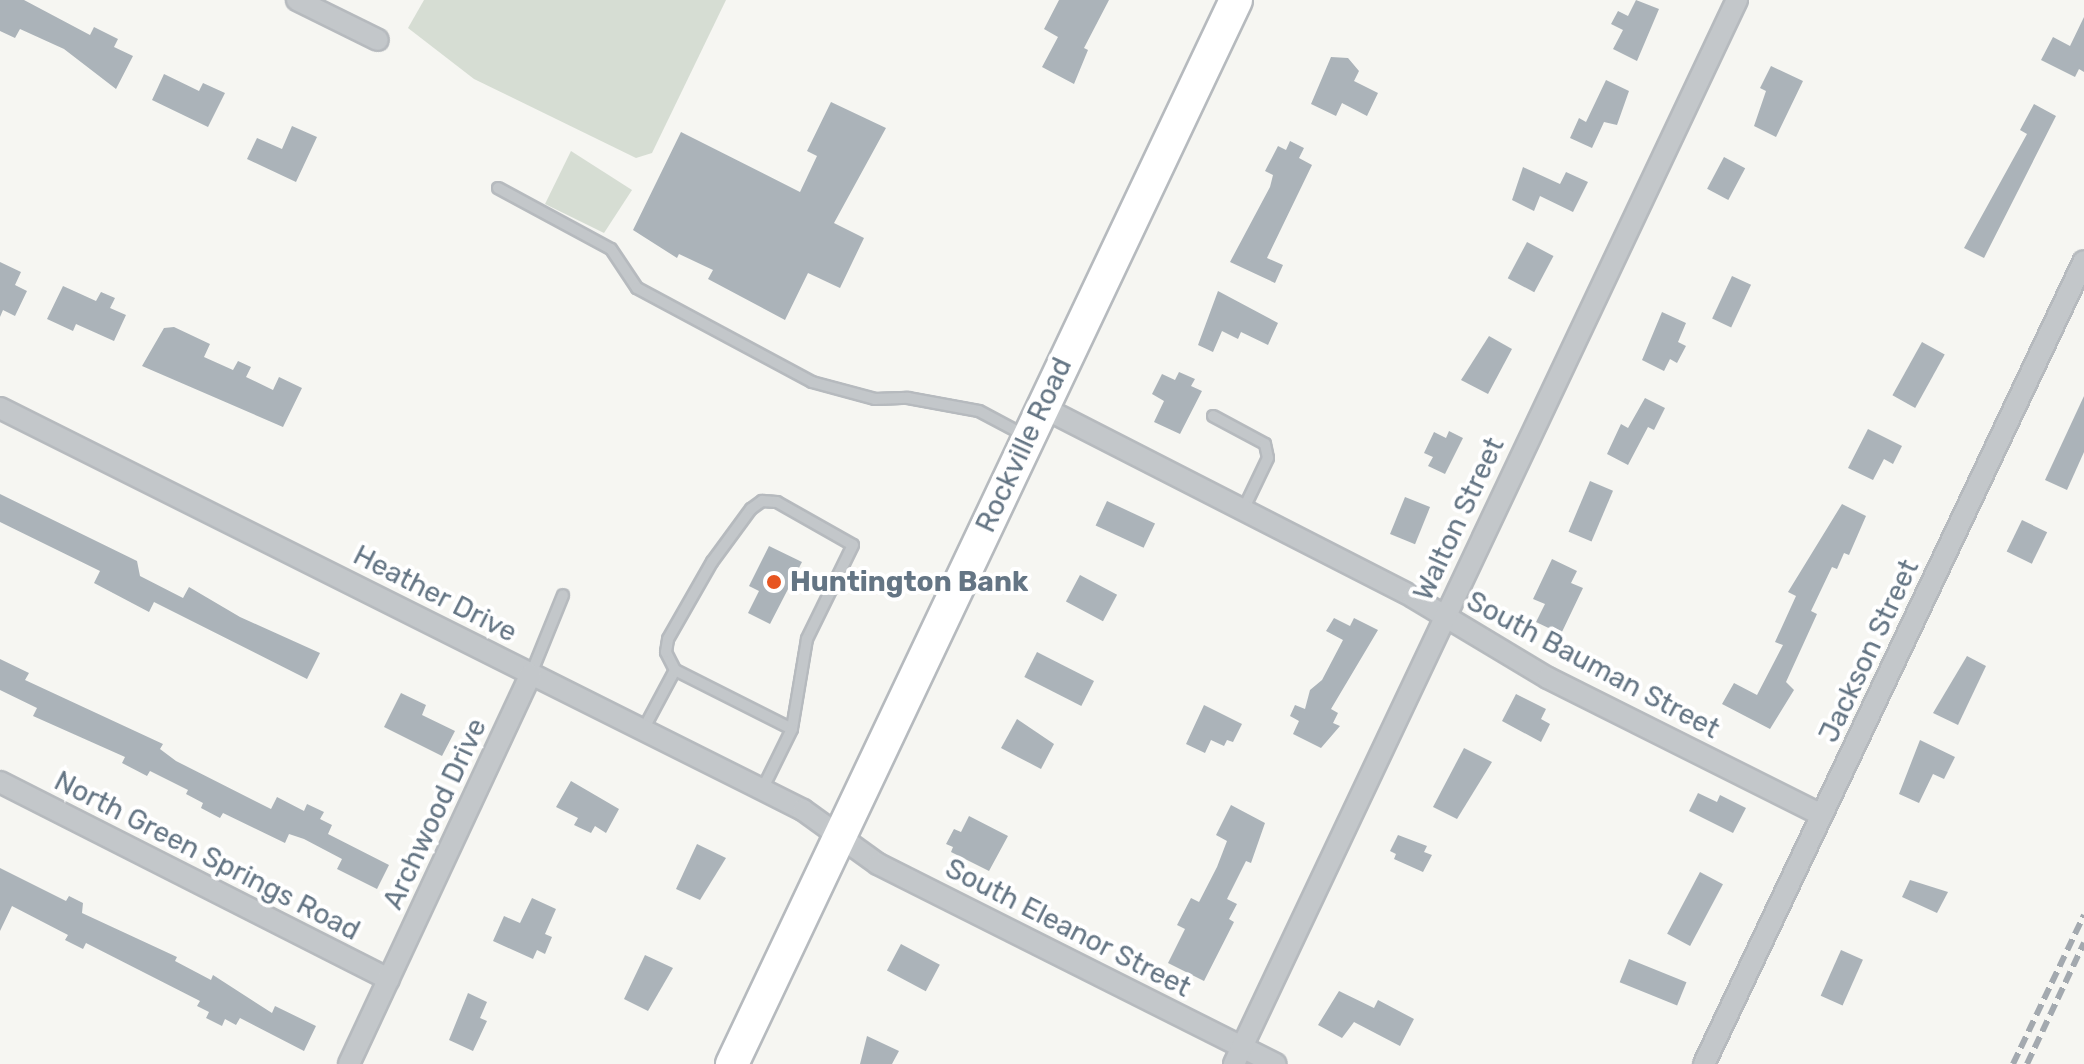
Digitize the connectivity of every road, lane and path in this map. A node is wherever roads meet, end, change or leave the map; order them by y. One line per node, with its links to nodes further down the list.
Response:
1 (297, 0): 4 (street)
2 (1236, 0): 7 (main road, Rockville Road)
3 (1737, 0): 13 (street, Walton Street)
4 (378, 40)
5 (498, 188): 10 (lane)
6 (2084, 261): 20 (street, Jackson Street)
7 (1042, 407): 10 (main road, Rockville Road); 11 (street, South Bauman Street)
8 (0, 408): 15 (street, Heather Drive)
9 (1213, 416): 11 (lane)
10 (1028, 437): 21 (main road, Rockville Road)
11 (1244, 508): 13 (street, South Bauman Street)
12 (563, 595): 15 (lane)
13 (1443, 617): 20 (street, South Bauman Street); 23 (street, Walton Street)
14 (675, 670): 16 (lane); 16 (lane); 17 (lane)
15 (531, 674): 17 (street, Heather Drive); 22 (street, Archwood Drive)
16 (792, 729): 19 (lane)
17 (643, 730): 19 (street, Heather Drive)
18 (0, 782): 22 (street, North Green Springs Road)
19 (762, 790): 21 (street, Heather Drive)
20 (1822, 815): 27 (street, Jackson Street)
21 (840, 838): 23 (street, South Eleanor Street); 25 (main road, Rockville Road)
22 (389, 979): 24 (street, Archwood Drive)
23 (1238, 1056): 26 (street, South Eleanor Street)
24 (349, 1064)
25 (732, 1064)
26 (1275, 1064)
27 (1704, 1064)

